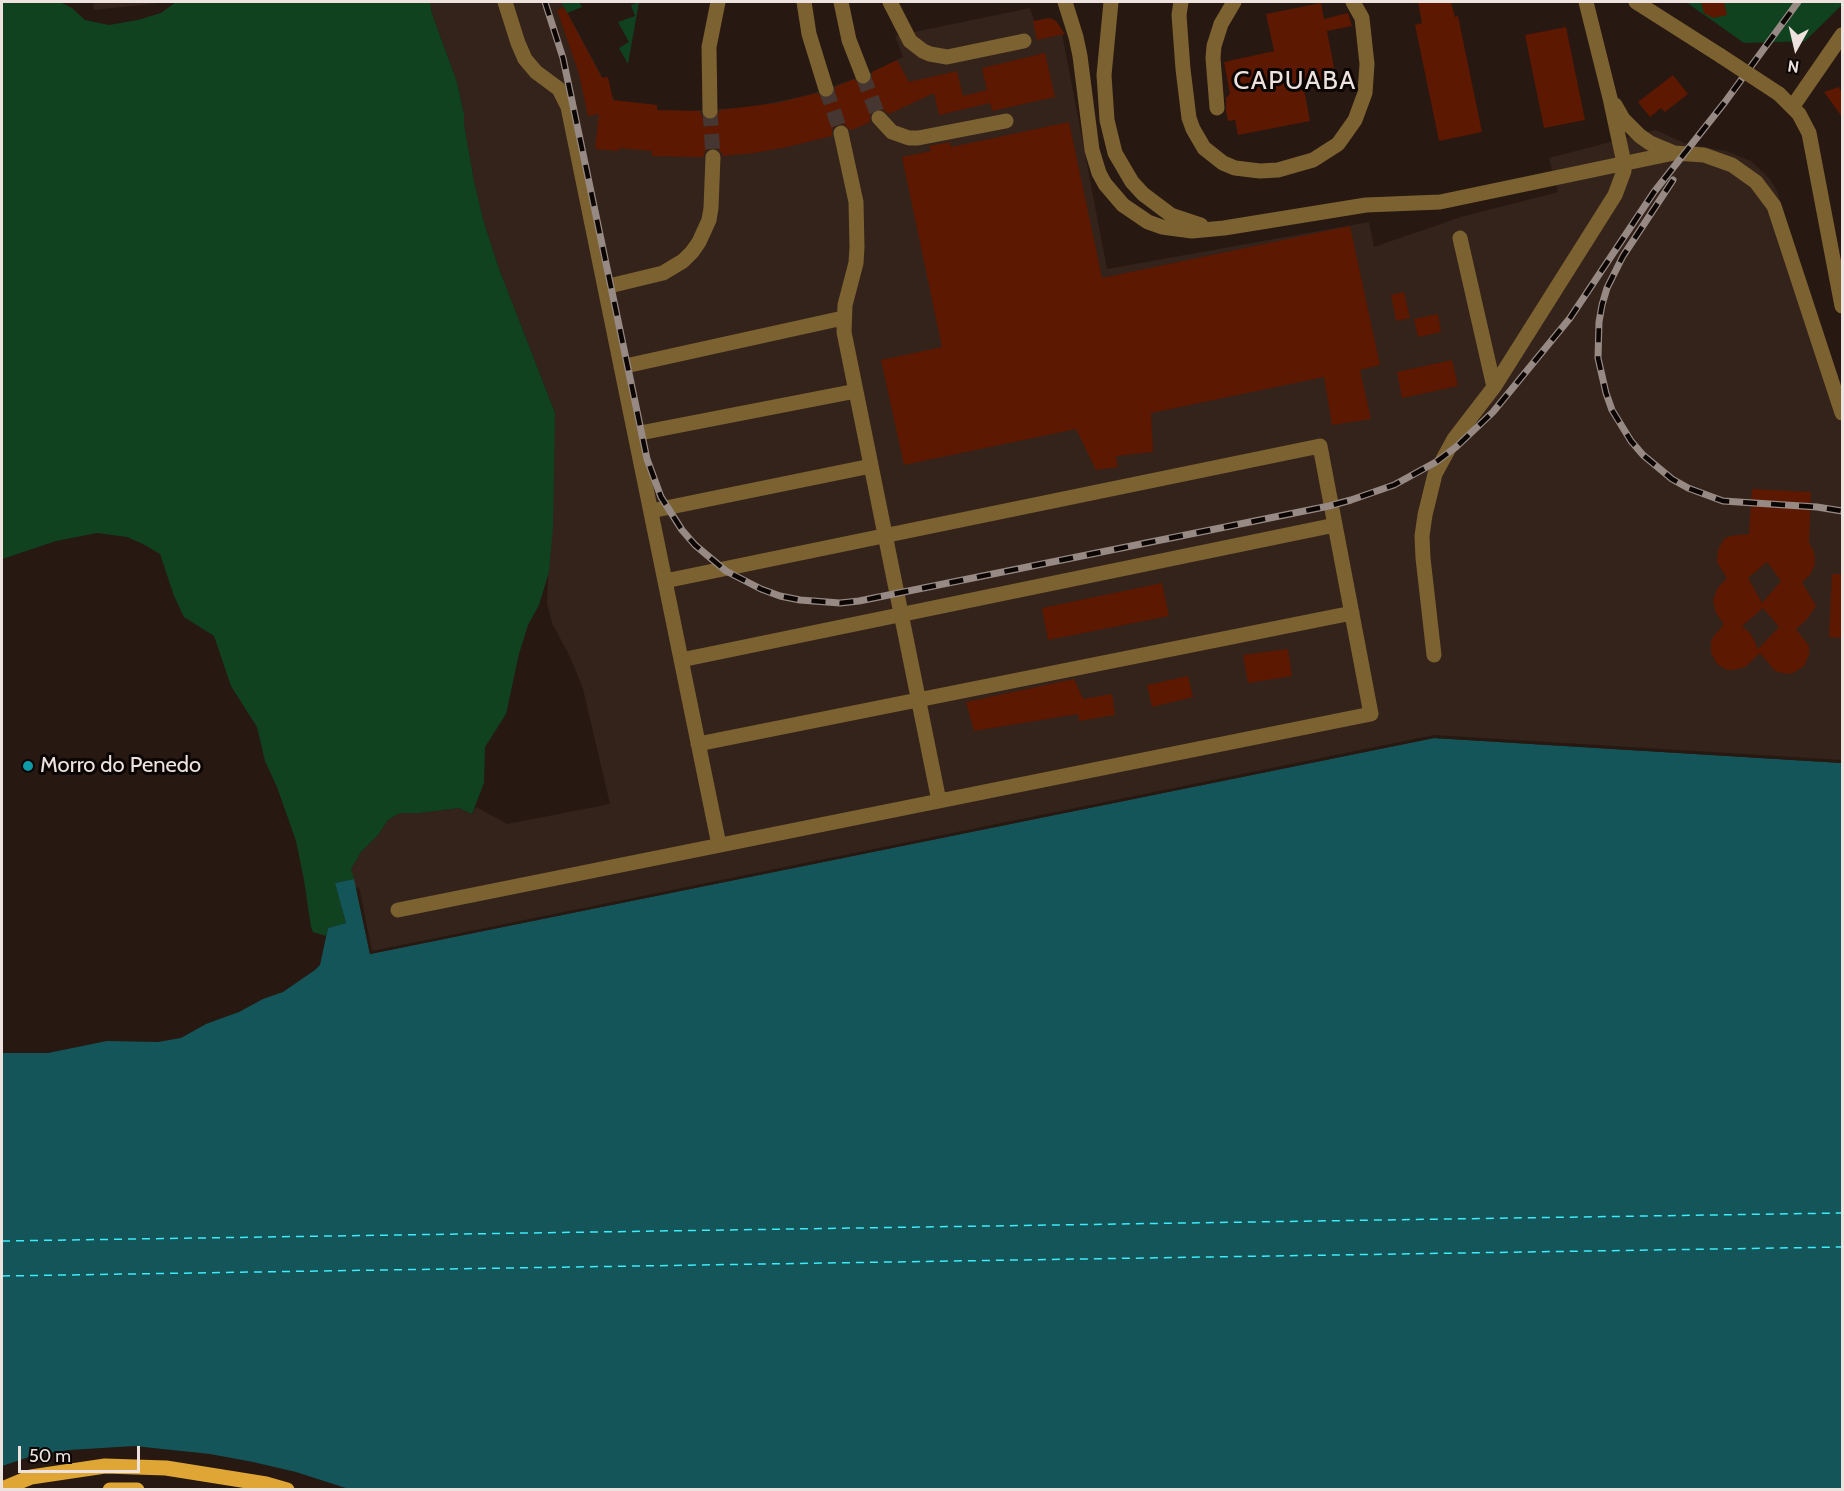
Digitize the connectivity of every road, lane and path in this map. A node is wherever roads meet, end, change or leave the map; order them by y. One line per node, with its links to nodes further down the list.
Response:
1 (505, 2): 29 (lane)
2 (718, 2): 20 (lane)
3 (804, 2): 16 (lane)
4 (842, 2): 15 (lane)
5 (890, 2): 14 (lane)
6 (1065, 2): 27 (lane)
7 (1111, 2): 27 (lane)
8 (1180, 2): 10 (lane)
9 (1234, 2): 19 (lane)
10 (1353, 2)
11 (1586, 2): 17 (lane)
12 (1636, 2): 18 (lane, bridge)
13 (1842, 35): 18 (lane)
14 (1024, 41)
15 (863, 76)
16 (826, 89)
17 (1610, 98): 24 (lane); 26 (lane)
18 (1794, 106): 30 (lane)
19 (1217, 108)
20 (710, 111)
21 (879, 118): 22 (lane)
22 (1006, 121)
23 (841, 133): 31 (lane)
24 (1674, 153): 26 (lane); 35 (lane)
25 (713, 157): 29 (lane)
26 (1624, 163): 27 (lane); 33 (lane)
27 (1224, 228)
28 (1460, 238): 33 (lane)
29 (605, 287): 32 (lane)
30 (1842, 306)
31 (843, 318): 32 (lane); 34 (lane)
32 (621, 367): 36 (lane)
33 (1494, 387): 44 (lane)
34 (856, 391): 36 (lane); 37 (lane)
35 (1842, 412)
36 (635, 434): 38 (lane)
37 (871, 466): 38 (lane); 40 (lane)
38 (651, 510): 41 (lane)
39 (1335, 525): 40 (lane); 42 (lane); 43 (lane)
40 (885, 535): 41 (lane); 43 (lane)
41 (665, 581): 45 (lane)
42 (1352, 613): 46 (lane); 48 (lane)
43 (901, 614): 45 (lane); 46 (lane)
44 (1434, 655)
45 (681, 660): 47 (lane)
46 (918, 700): 47 (lane); 48 (lane)
47 (698, 744): 49 (lane)
48 (939, 801): 49 (lane)
49 (719, 845): 50 (lane)
50 (398, 910)
51 (2, 1489): 54 (main road)
52 (111, 1490): 53 (main road)
53 (137, 1490)
54 (287, 1490)

